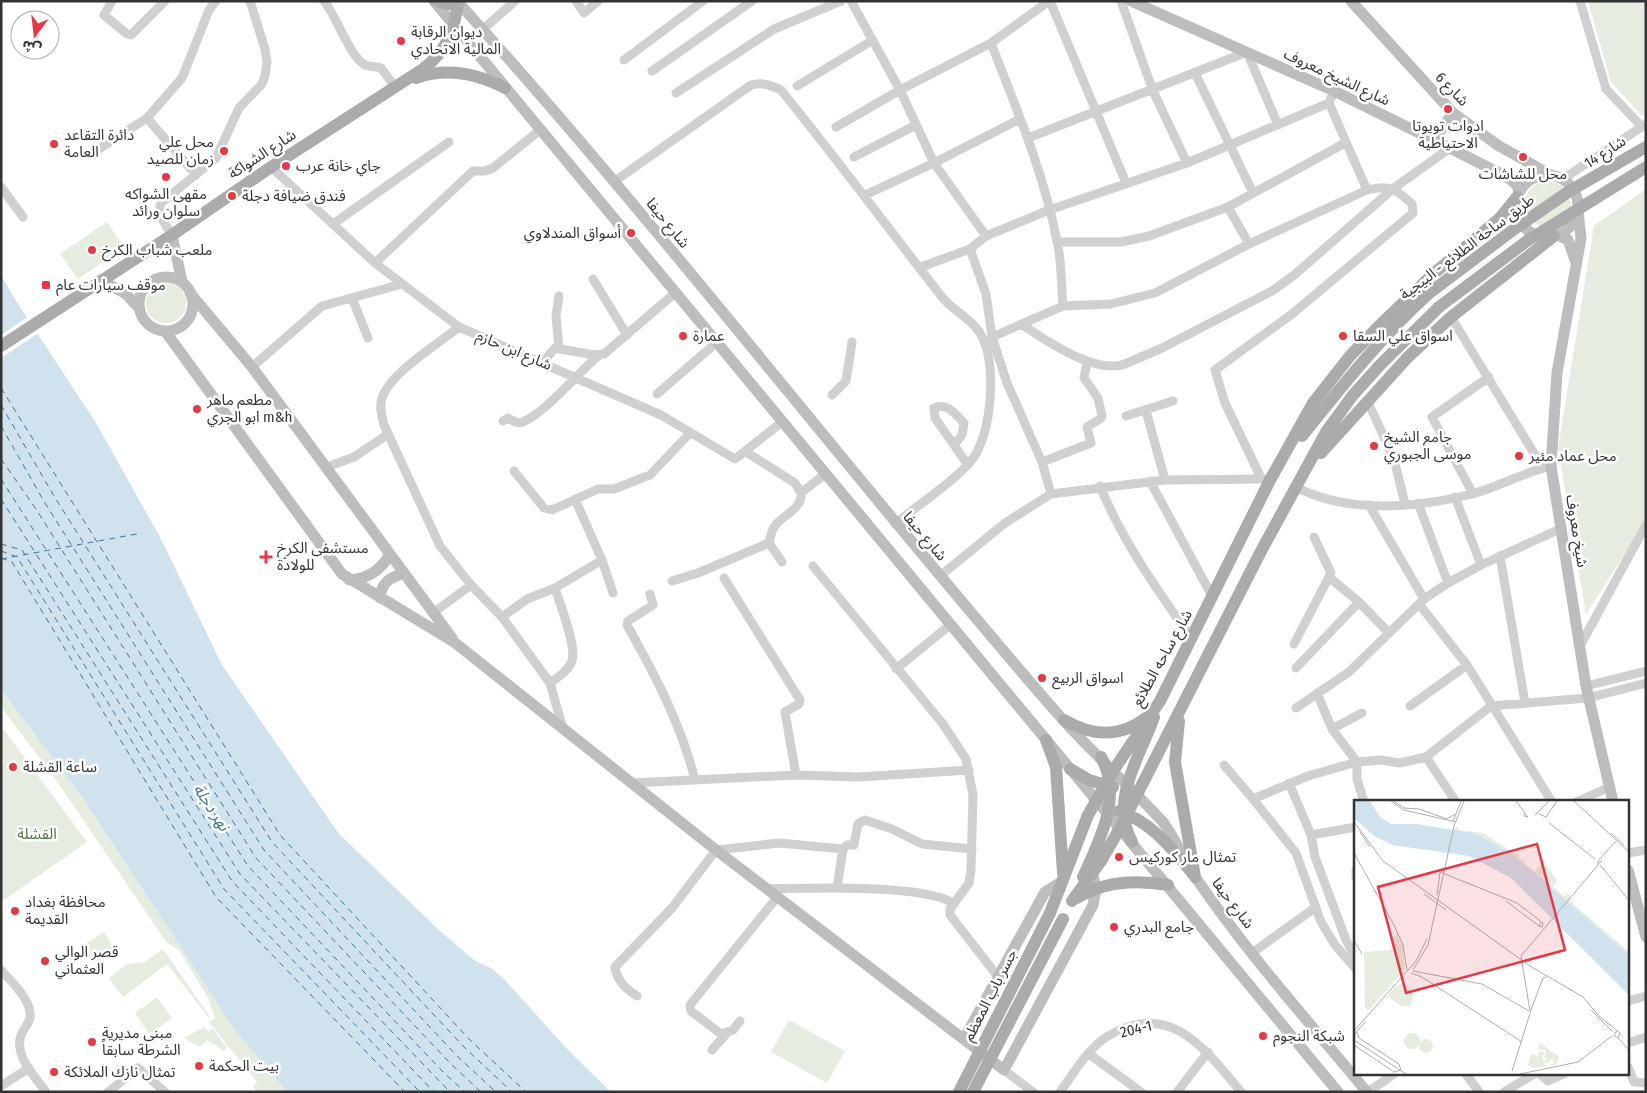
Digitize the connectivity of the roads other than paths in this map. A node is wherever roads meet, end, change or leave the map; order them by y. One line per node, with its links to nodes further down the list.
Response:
1 (112, 1): 2 (street)
2 (165, 1)
3 (216, 1): 39 (street)
4 (250, 1): 59 (street)
5 (324, 1): 29 (street)
6 (435, 1): 18 (main road); 21 (street)
7 (515, 1): 22 (street)
8 (576, 1): 9 (street)
9 (598, 1)
10 (703, 1): 26 (street)
11 (752, 1): 27 (street)
12 (841, 1): 35 (street)
13 (852, 1): 23 (street)
14 (1050, 1): 24 (street); 37 (street)
15 (1120, 1): 33 (street)
16 (1351, 1): 38 (street, شارع 6)
17 (1580, 1): 43 (street)
18 (458, 2): 20 (street, شارع حيفا); 21 (main road, شارع الشواكة)
19 (1137, 2): 25 (street, شارع الشيخ معروف)
20 (474, 20): 21 (street); 22 (street, شارع حيفا)
21 (457, 30): 29 (main road, شارع الشواكة); 31 (street)
22 (482, 30): 61 (street, شارع حيفا)
23 (873, 40): 30 (street); 32 (street)
24 (991, 43): 32 (street); 40 (street)
25 (1247, 52): 28 (street); 34 (street, شارع الشيخ معروف); 42 (street)
26 (624, 60)
27 (652, 71)
28 (1195, 73): 33 (street); 50 (street)
29 (401, 84): 31 (main road); 57 (main road, شارع الشواكة)
30 (797, 86)
31 (505, 88): 45 (street)
32 (900, 90): 41 (street); 44 (street)
33 (1153, 91): 37 (street); 56 (street)
34 (1334, 91): 36 (street); 47 (street, شارع الشيخ معروف)
35 (676, 93)
36 (1329, 103): 42 (street); 49 (street)
37 (1096, 113): 46 (street); 62 (street)
38 (1453, 113): 47 (street); 60 (street, شارع 6)
39 (147, 118): 53 (street); 59 (street)
40 (1020, 119): 46 (street); 55 (street)
41 (916, 125): 54 (street); 55 (street)
42 (1278, 125): 50 (street)
43 (1644, 125): 60 (street, شارع 14)
44 (836, 127)
45 (540, 130): 80 (street); 87 (street)
46 (1028, 138): 70 (street)
47 (1434, 140): 51 (street, شارع الشيخ معروف)
48 (449, 142): 73 (street)
49 (1345, 143): 65 (street); 66 (street)
50 (1229, 145): 56 (street); 66 (street)
51 (1450, 148): 64 (street); 68 (street, شارع الشيخ معروف)
52 (1646, 148): 128 (main road, طريق ساحة الطلائع - البيجية, bridge)
53 (96, 151)
54 (854, 157)
55 (934, 163): 67 (street); 75 (street)
56 (1187, 163): 62 (street)
57 (271, 167): 73 (street, شارع ابن حازم); 74 (main road, شارع الشواكة)
58 (1646, 167): 131 (main road, طريق ساحة الطلائع - البيجية, bridge)
59 (196, 175): 74 (street)
60 (1557, 177): 68 (street); 71 (street)
61 (615, 181): 67 (street); 141 (street, شارع حيفا)
62 (1126, 183): 70 (street)
63 (1, 187): 72 (street)
64 (1394, 188): 65 (street); 105 (street); 128 (street)
65 (1367, 190): 78 (street)
66 (1253, 193): 69 (street)
67 (865, 195): 82 (street)
68 (1518, 195): 76 (street); 128 (main road)
69 (1228, 207): 77 (street); 78 (street)
70 (1049, 210): 75 (street); 77 (street)
71 (1578, 212): 76 (street); 81 (street, شیخ معروف)
72 (23, 217)
73 (333, 224): 80 (street, شارع ابن حازم)
74 (172, 235): 84 (main road, شارع الشواكة); 85 (street)
75 (986, 236): 79 (street)
76 (1556, 236): 81 (street); 93 (main road)
77 (1058, 242): 91 (street)
78 (1249, 244): 91 (street)
79 (970, 249): 82 (street); 98 (street)
80 (375, 263): 86 (street, شارع ابن حازم)
81 (1575, 263): 124 (street, شیخ معروف)
82 (921, 267): 123 (street)
83 (593, 279): 97 (street)
84 (101, 280): 92 (street); 102 (main road, شارع الشواكة)
85 (182, 282): 88 (street); 92 (street)
86 (402, 284): 90 (street); 95 (street, شارع ابن حازم)
87 (675, 293): 97 (street); 101 (street)
88 (190, 294): 96 (street); 107 (street)
89 (559, 296): 103 (street)
90 (352, 298): 99 (street); 107 (street)
91 (1063, 306): 94 (street)
92 (139, 308): 96 (street)
93 (1451, 317): 109 (street); 112 (main road)
94 (1021, 324): 98 (street); 105 (street)
95 (459, 327): 106 (street, شارع ابن حازم); 119 (street)
96 (166, 331): 156 (street)
97 (627, 335): 104 (street)
98 (992, 337): 122 (street)
99 (368, 338)
100 (852, 342): 111 (street)
101 (716, 343): 110 (street); 117 (street)
102 (1, 346)
103 (559, 348): 104 (street); 106 (street)
104 (599, 355): 108 (street)
105 (1087, 362): 122 (street)
106 (542, 363): 108 (street, شارع ابن حازم)
107 (252, 367): 125 (street)
108 (575, 376): 116 (street); 118 (street, شارع ابن حازم)
109 (1489, 377): 124 (street); 135 (street)
110 (657, 394)
111 (832, 395)
112 (1367, 400): 131 (main road); 138 (street)
113 (1173, 401): 114 (street)
114 (1146, 411): 115 (street); 129 (street)
115 (1126, 416)
116 (504, 421)
117 (782, 422): 121 (street); 127 (street)
118 (690, 433): 121 (street, شارع ابن حازم); 137 (street)
119 (388, 435): 125 (street); 159 (street)
120 (954, 445): 123 (street)
121 (746, 452): 133 (street)
122 (1042, 462): 134 (street)
123 (968, 465): 141 (street)
124 (1547, 467): 135 (street); 143 (street, شیخ معروف)
125 (328, 468): 146 (street)
126 (514, 471): 137 (street)
127 (825, 474): 133 (street); 169 (street)
128 (1269, 476): 129 (street); 164 (main road, شارع ساحه الطلائع)
129 (1165, 480): 130 (street)
130 (1150, 481): 132 (street); 164 (street)
131 (1298, 483): 140 (street); 188 (main road)
132 (1100, 486): 134 (street); 171 (street)
133 (802, 492): 145 (street)
134 (1051, 494): 153 (street)
135 (1473, 494): 136 (street)
136 (1454, 497): 139 (street); 150 (street)
137 (575, 499): 148 (street)
138 (1405, 504): 139 (street); 140 (street)
139 (1418, 504): 158 (street)
140 (1369, 505): 166 (street)
141 (895, 524): 153 (street, شارع حيفا)
142 (1646, 525): 174 (street)
143 (1562, 528): 147 (street); 174 (street, شیخ معروف)
144 (1314, 537): 155 (street)
145 (769, 543): 149 (street); 157 (street)
146 (390, 554): 152 (street); 156 (street)
147 (1500, 556): 150 (street); 185 (street)
148 (602, 560): 160 (street); 161 (street)
149 (782, 562)
150 (1481, 565): 158 (street)
151 (813, 566): 177 (street)
152 (404, 574): 163 (street); 167 (street)
153 (940, 576): 192 (street, شارع حيفا)
154 (724, 578): 202 (street)
155 (1330, 578): 165 (street); 173 (street)
156 (349, 580): 163 (street)
157 (672, 581)
158 (1448, 583): 166 (street)
159 (471, 585): 167 (street); 168 (street)
160 (556, 588): 168 (street); 179 (street)
161 (614, 593)
162 (650, 594): 203 (street)
163 (380, 598): 172 (street)
164 (1213, 598): 171 (main road, شارع ساحه الطلائع)
165 (1359, 602): 170 (street); 176 (street)
166 (1421, 602): 170 (street); 175 (street)
167 (433, 613): 172 (street)
168 (502, 617): 179 (street)
169 (950, 625): 177 (street); 195 (street)
170 (1389, 633): 182 (street)
171 (1192, 639): 184 (main road, شارع ساحه الطلائع)
172 (454, 642): 194 (street)
173 (1294, 644)
174 (1581, 644): 181 (street, شیخ معروف)
175 (1467, 665): 186 (street); 187 (street)
176 (1296, 668)
177 (896, 669): 201 (street)
178 (1646, 671): 181 (street)
179 (550, 683): 194 (street)
180 (1646, 683): 183 (street)
181 (1586, 686): 183 (street, شیخ معروف)
182 (1317, 693): 189 (street); 193 (street)
183 (1588, 698): 185 (street); 207 (street, شیخ معروف)
184 (1160, 701): 191 (main road, شارع ساحه الطلائع); 208 (main road)
185 (1525, 703): 187 (street)
186 (1410, 706)
187 (1491, 706): 197 (street); 212 (street)
188 (1181, 708): 208 (main road); 226 (main road)
189 (1296, 708)
190 (1362, 713): 193 (street)
191 (1150, 715): 192 (main road); 204 (main road, شارع ساحه الطلائع)
192 (1064, 720): 196 (street, شارع حيفا)
193 (1332, 729): 198 (street)
194 (563, 730): 205 (street)
195 (1046, 740): 200 (street); 228 (main road)
196 (1101, 757): 204 (main road)
197 (1426, 757): 198 (street); 211 (street)
198 (1357, 762): 206 (street); 210 (street)
199 (1224, 765): 209 (street)
200 (1070, 769): 204 (main road); 215 (street)
201 (969, 770): 202 (street); 221 (street)
202 (796, 775): 203 (street)
203 (695, 780): 205 (street)
204 (1109, 780): 208 (main road); 215 (main road, شارع ساحه الطلائع)
205 (632, 783): 222 (street)
206 (1289, 783): 209 (street); 218 (street)
207 (1610, 787): 213 (street); 214 (street, شیخ معروف)
208 (1130, 789): 216 (main road); 226 (street, شارع حيفا)
209 (1253, 799): 235 (street)
210 (1363, 800)
211 (1455, 800)
212 (1551, 800)
213 (1581, 800)
214 (1613, 800)
215 (1104, 808): 216 (main road); 225 (main road); 228 (main road, شارع ساحه الطلائع)
216 (1123, 819): 219 (main road); 225 (main road); 226 (main road)
217 (1354, 827): 218 (street)
218 (1311, 835): 239 (street)
219 (1132, 842): 229 (street)
220 (843, 849): 221 (street); 222 (street); 230 (street)
221 (972, 849): 234 (street)
222 (716, 850): 232 (street); 243 (street)
223 (1646, 850): 224 (street)
224 (1630, 853)
225 (1092, 867): 231 (street); 233 (main road, جسر باب المعظم)
226 (1195, 877): 238 (street, شارع حيفا)
227 (1630, 880): 237 (street)
228 (1063, 881): 236 (main road, شارع ساحه الطلائع); 242 (street)
229 (1168, 886): 231 (main road); 275 (street)
230 (837, 888): 232 (street); 234 (street)
231 (1096, 889): 233 (main road); 255 (street)
232 (773, 892): 247 (street); 249 (street)
233 (1072, 901): 270 (main road, جسر باب المعظم, bridge)
234 (953, 903): 242 (street)
235 (1316, 907): 238 (street); 240 (street)
236 (1050, 913): 269 (main road, جسر باب المعظم, bridge)
237 (1646, 937)
238 (1252, 953): 276 (street, شارع حيفا)
239 (1354, 954)
240 (1354, 967)
241 (1, 970): 254 (street)
242 (999, 978): 249 (street)
243 (637, 996)
244 (1646, 996): 245 (street)
245 (1630, 1000)
246 (740, 1021): 247 (street)
247 (726, 1034): 251 (street)
248 (1646, 1037): 250 (street)
249 (964, 1039): 255 (street)
250 (1630, 1042)
251 (712, 1050)
252 (1208, 1052): 253 (street, 204-1); 273 (street); 274 (street, 204-1)
253 (1089, 1054): 271 (street, 204-1); 272 (street)
254 (29, 1068): 264 (street); 266 (street)
255 (1004, 1070): 265 (street)
256 (1630, 1072): 263 (street)
257 (1391, 1076): 276 (street)
258 (1467, 1076): 277 (street)
259 (1475, 1076): 278 (street)
260 (1529, 1076): 279 (street)
261 (1542, 1076): 262 (street)
262 (1559, 1076)
263 (1646, 1083)
264 (1, 1086)
265 (1031, 1091)
266 (46, 1092)
267 (108, 1092): 268 (street)
268 (165, 1092)
269 (959, 1092)
270 (973, 1092)
271 (1060, 1092)
272 (1141, 1092)
273 (1177, 1092)
274 (1241, 1092)
275 (1338, 1092)
276 (1367, 1092)
277 (1479, 1092)
278 (1485, 1092)
279 (1504, 1092)

